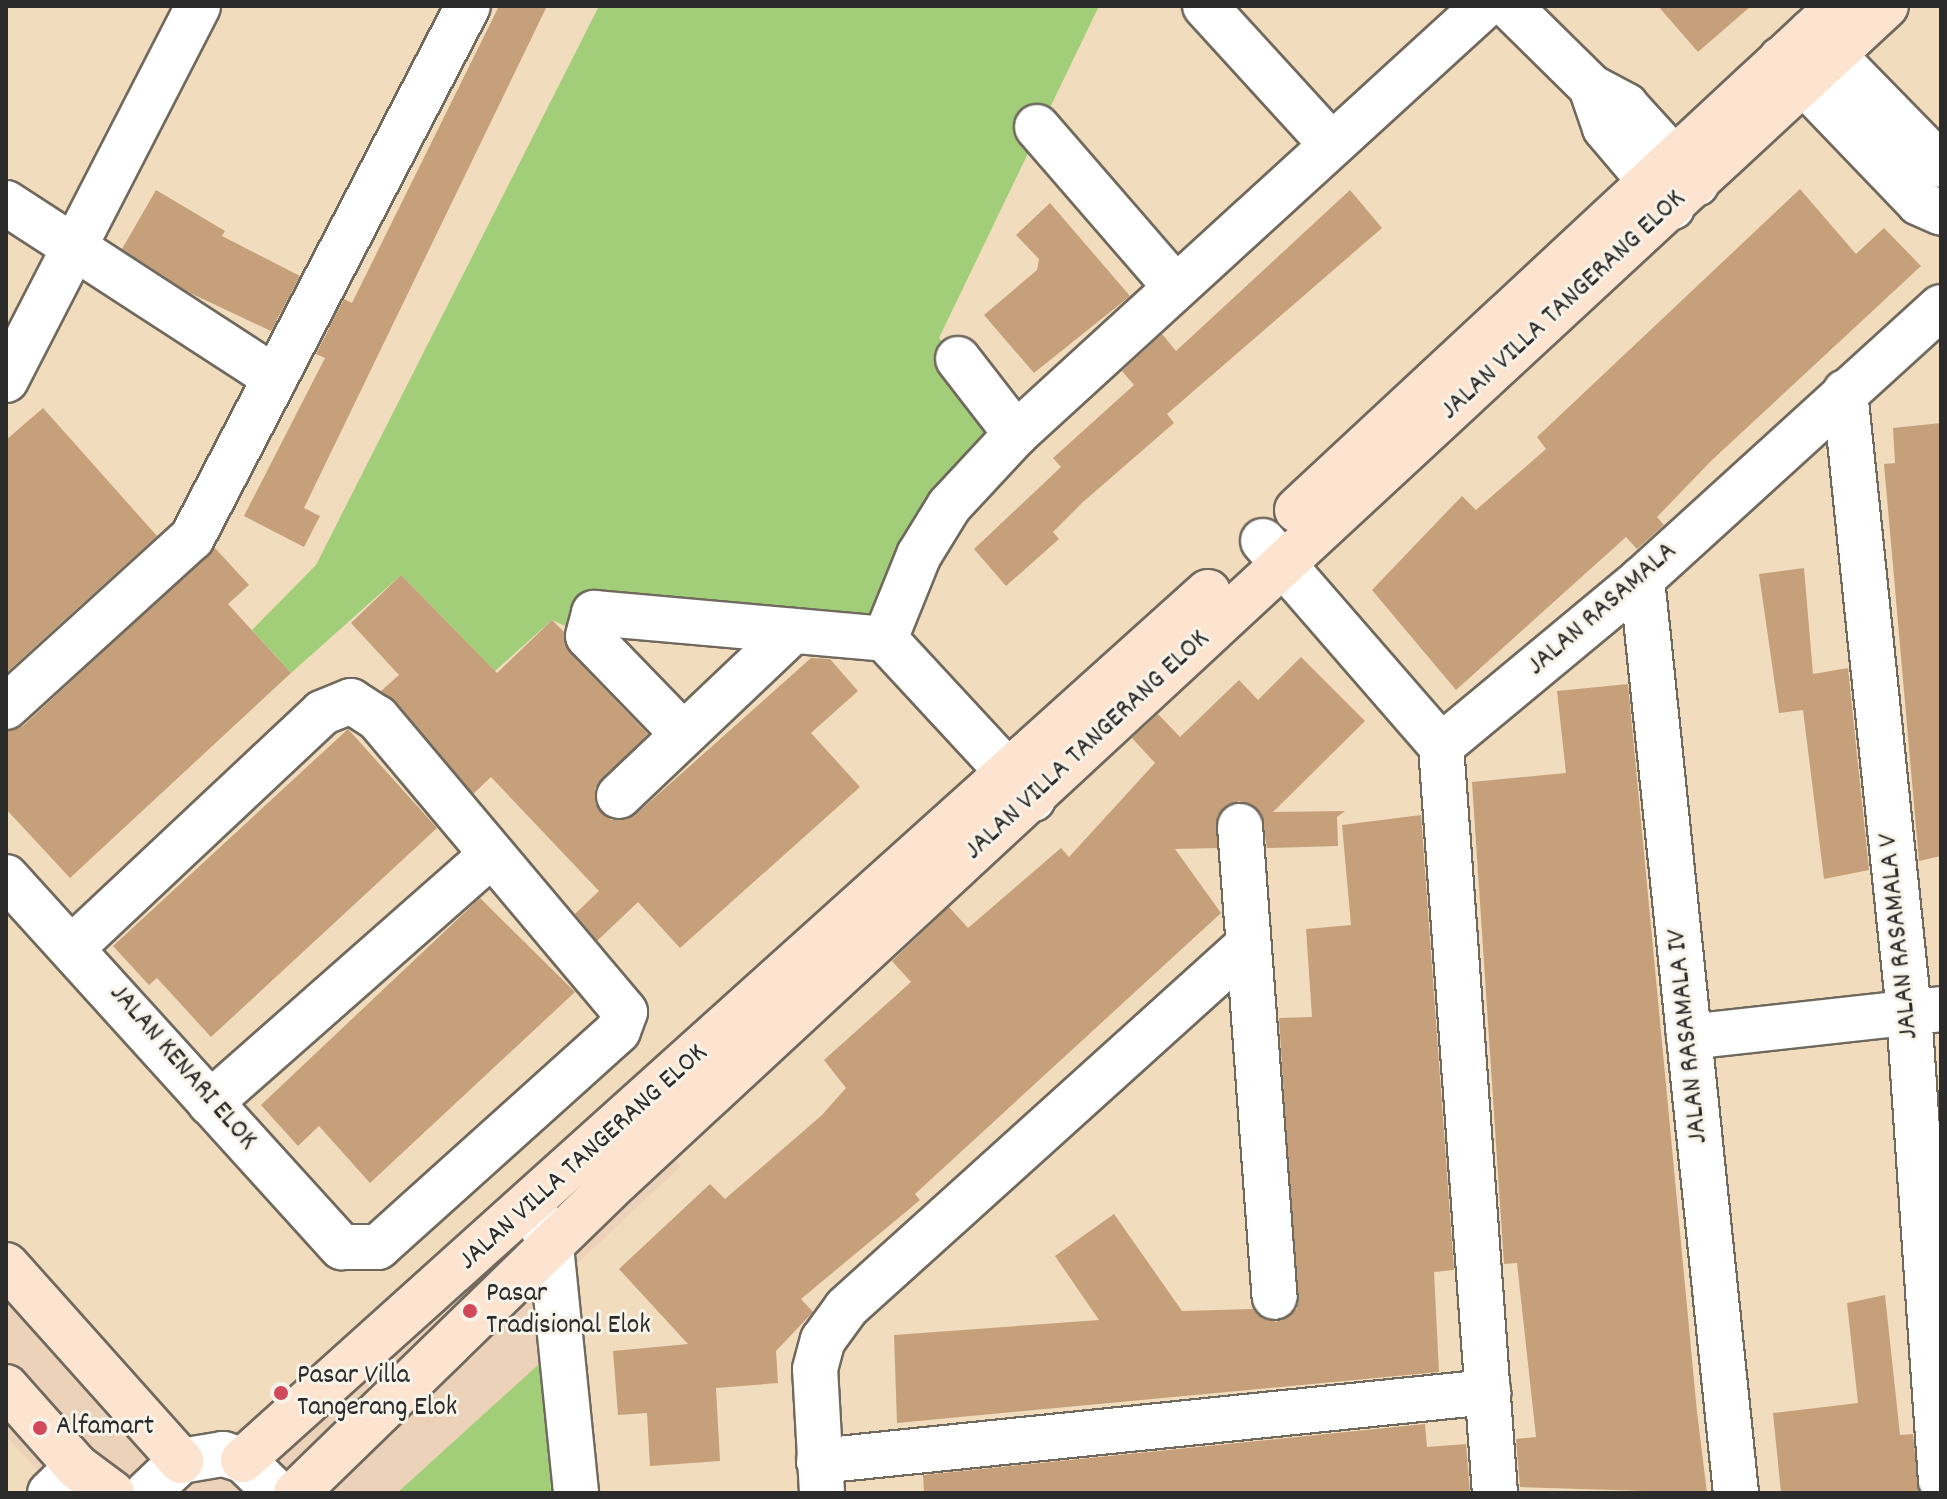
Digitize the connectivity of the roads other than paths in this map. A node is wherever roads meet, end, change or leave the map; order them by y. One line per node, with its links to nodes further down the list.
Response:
1 (198, 6): 14 (street)
2 (468, 6): 18 (street)
3 (1205, 6): 9 (street)
4 (1484, 6): 9 (street)
5 (1509, 6): 11 (street)
6 (1886, 6): 7 (street, JALAN VILLA TANGERANG ELOK)
7 (1814, 48): 10 (street); 11 (street, JALAN VILLA TANGERANG ELOK); 13 (street)
8 (1037, 127): 15 (street)
9 (1329, 142): 15 (street)
10 (1941, 165)
11 (1673, 182): 22 (street, JALAN VILLA TANGERANG ELOK)
12 (6, 203): 14 (street)
13 (1941, 213)
14 (72, 250): 18 (street); 19 (street)
15 (1174, 285): 21 (street)
16 (1941, 307): 20 (street, JALAN RASAMALA)
17 (958, 359): 21 (street)
18 (275, 378): 26 (street)
19 (6, 380)
20 (1845, 392): 23 (street, JALAN RASAMALA); 36 (street, JALAN RASAMALA V)
21 (1016, 434): 25 (street)
22 (1272, 553): 28 (street); 29 (street, JALAN VILLA TANGERANG ELOK)
23 (1642, 579): 28 (street, JALAN RASAMALA); 37 (street, JALAN RASAMALA IV)
24 (793, 631): 25 (street); 27 (street); 27 (street)
25 (885, 639): 29 (street)
26 (6, 707)
27 (683, 734): 30 (street)
28 (1441, 746): 44 (street)
29 (1023, 787): 39 (street, JALAN VILLA TANGERANG ELOK); 40 (street, JALAN VILLA TANGERANG ELOK)
30 (619, 796)
31 (1240, 826): 35 (street)
32 (490, 856): 34 (street); 38 (street); 38 (street, JALAN KENARI ELOK)
33 (6, 877): 34 (street, JALAN KENARI ELOK)
34 (75, 945): 38 (street, JALAN KENARI ELOK)
35 (1248, 945): 42 (street); 47 (street)
36 (1925, 1010): 37 (street); 49 (street, JALAN RASAMALA V)
37 (1689, 1037): 56 (street, JALAN RASAMALA IV)
38 (210, 1103)
39 (532, 1206): 40 (street); 45 (street, JALAN VILLA TANGERANG ELOK)
40 (551, 1246): 53 (street, JALAN VILLA TANGERANG ELOK); 54 (street)
41 (6, 1265): 46 (street)
42 (1275, 1297)
43 (6, 1387): 48 (street)
44 (1488, 1392): 47 (street); 55 (street)
45 (243, 1460): 46 (street); 52 (street)
46 (181, 1461): 51 (street)
47 (821, 1477)
48 (64, 1480): 50 (street)
49 (1941, 1481)
50 (112, 1493)
51 (147, 1493)
52 (277, 1493)
53 (296, 1493)
54 (576, 1493)
55 (1495, 1493)
56 (1736, 1493)

